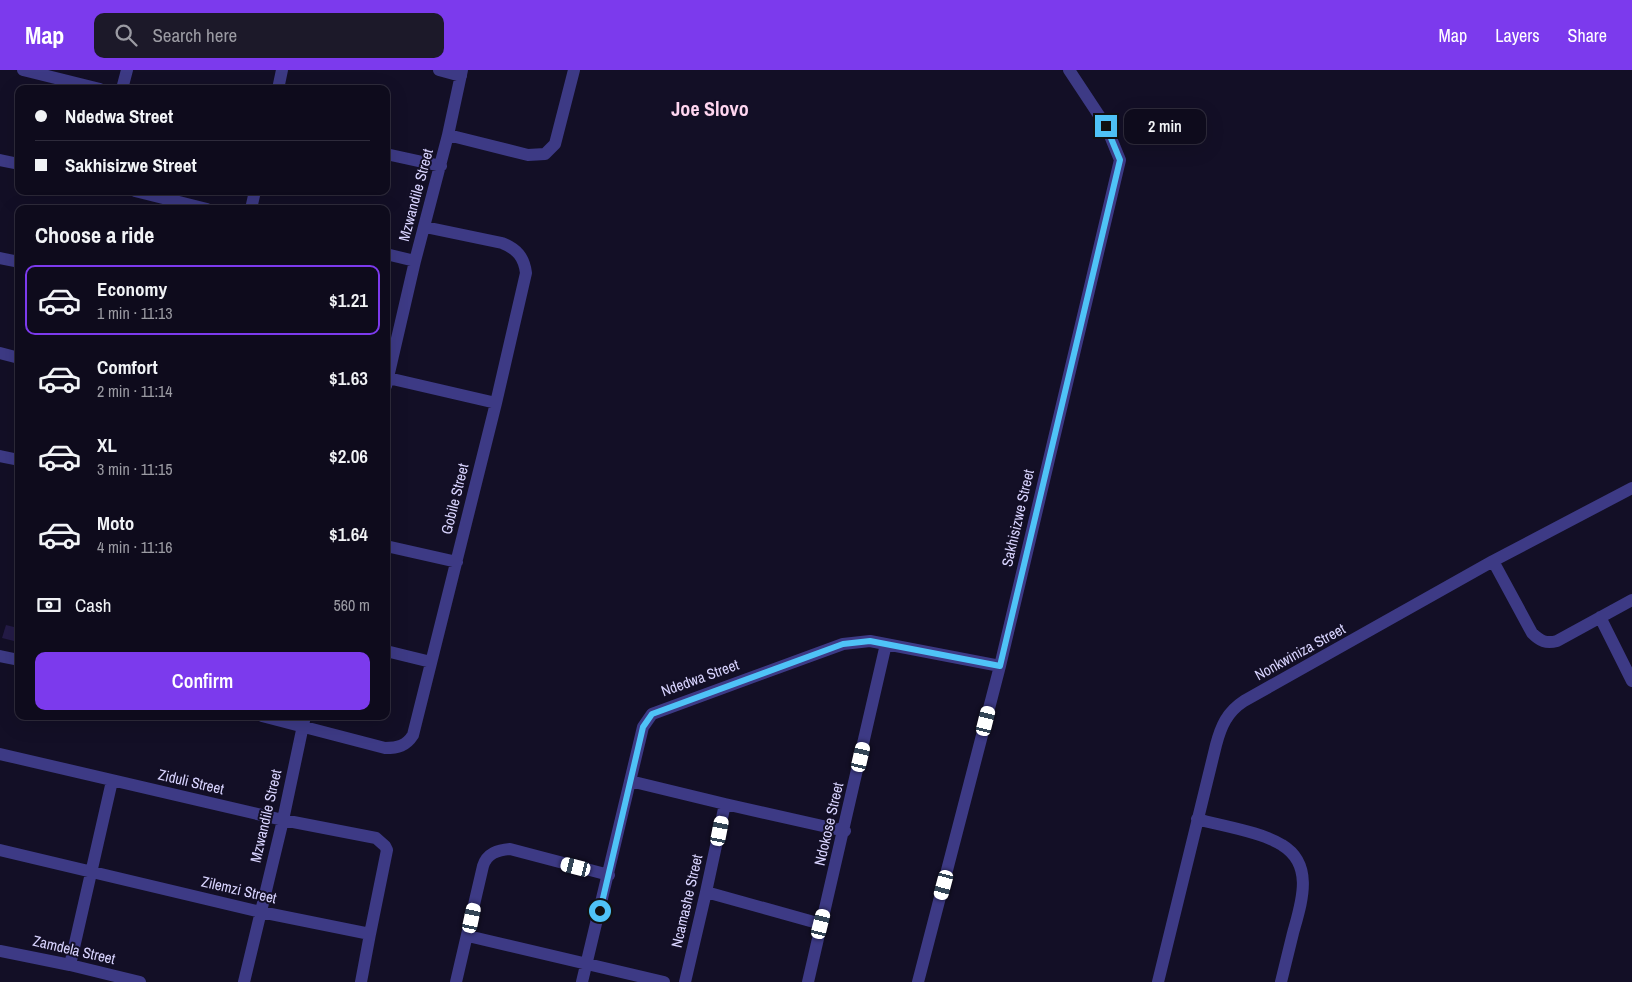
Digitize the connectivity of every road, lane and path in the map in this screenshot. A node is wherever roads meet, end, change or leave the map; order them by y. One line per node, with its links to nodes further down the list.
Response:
1 (23, 70): 8 (street)
2 (127, 70): 9 (street)
3 (282, 70): 10 (street)
4 (439, 70): 7 (street)
5 (574, 70): 11 (street)
6 (1069, 70): 41 (street, Sakhisizwe Street)
7 (461, 73): 11 (street, Mzwandile Street)
8 (84, 85)
9 (123, 85)
10 (279, 85)
11 (448, 135): 15 (street, Mzwandile Street)
12 (390, 155): 15 (street)
13 (0, 160): 14 (street)
14 (15, 163)
15 (441, 166): 18 (street, Mzwandile Street)
16 (151, 195): 17 (street)
17 (191, 205)
18 (425, 227): 22 (street, Mzwandile Street); 27 (street, Gobile Street)
19 (390, 255): 22 (street)
20 (0, 258): 21 (street)
21 (15, 261)
22 (415, 261): 25 (street, Mzwandile Street)
23 (0, 353): 24 (street)
24 (15, 357)
25 (390, 369)
26 (390, 383): 27 (street)
27 (496, 403): 33 (street, Gobile Street)
28 (0, 456): 29 (street)
29 (15, 459)
30 (1632, 488): 32 (street, Nonkwiniza Street)
31 (390, 547): 33 (street)
32 (1493, 561): 35 (street); 48 (street, Nonkwiniza Street)
33 (457, 562): 40 (street, Gobile Street)
34 (1632, 600): 35 (street)
35 (1600, 617): 42 (street)
36 (886, 644): 41 (street, Ndedwa Street); 46 (street, Ndedwa Street); 50 (street, Ndokose Street)
37 (390, 652): 40 (street)
38 (0, 656): 39 (street)
39 (15, 659)
40 (431, 662): 43 (street, Gobile Street)
41 (1000, 666): 70 (street, Sakhisizwe Street)
42 (1632, 681)
43 (304, 721): 49 (street, Mzwandile Street)
44 (0, 754): 45 (street, Ziduli Street)
45 (112, 780): 49 (street, Ziduli Street); 52 (street)
46 (630, 781): 47 (street); 53 (street, Ndedwa Street)
47 (725, 804): 50 (street); 54 (street, Ncamashe Street)
48 (1197, 819): 71 (street, Nonkwiniza Street); 72 (street)
49 (283, 820): 55 (street, Mzwandile Street); 57 (street, Ziduli Street)
50 (844, 831): 56 (street, Ndokose Street)
51 (0, 850): 52 (street, Zilemzi Street)
52 (92, 871): 55 (street, Zilemzi Street); 61 (street)
53 (609, 875): 58 (street); 60 (street, Ndedwa Street)
54 (706, 892): 56 (street); 68 (street, Ncamashe Street)
55 (261, 912): 57 (street, Zilemzi Street); 63 (street, Mzwandile Street)
56 (821, 924): 69 (street, Ndokose Street)
57 (370, 934): 64 (street)
58 (468, 936): 60 (street); 65 (street)
59 (0, 951): 61 (street, Zamdela Street)
60 (586, 964): 66 (street, Ndedwa Street); 67 (street)
61 (70, 965): 62 (street, Zamdela Street)
62 (140, 982)
63 (244, 982)
64 (361, 982)
65 (456, 982)
66 (582, 982)
67 (664, 982)
68 (685, 982)
69 (808, 982)
70 (918, 982)
71 (1158, 982)
72 (1281, 982)

